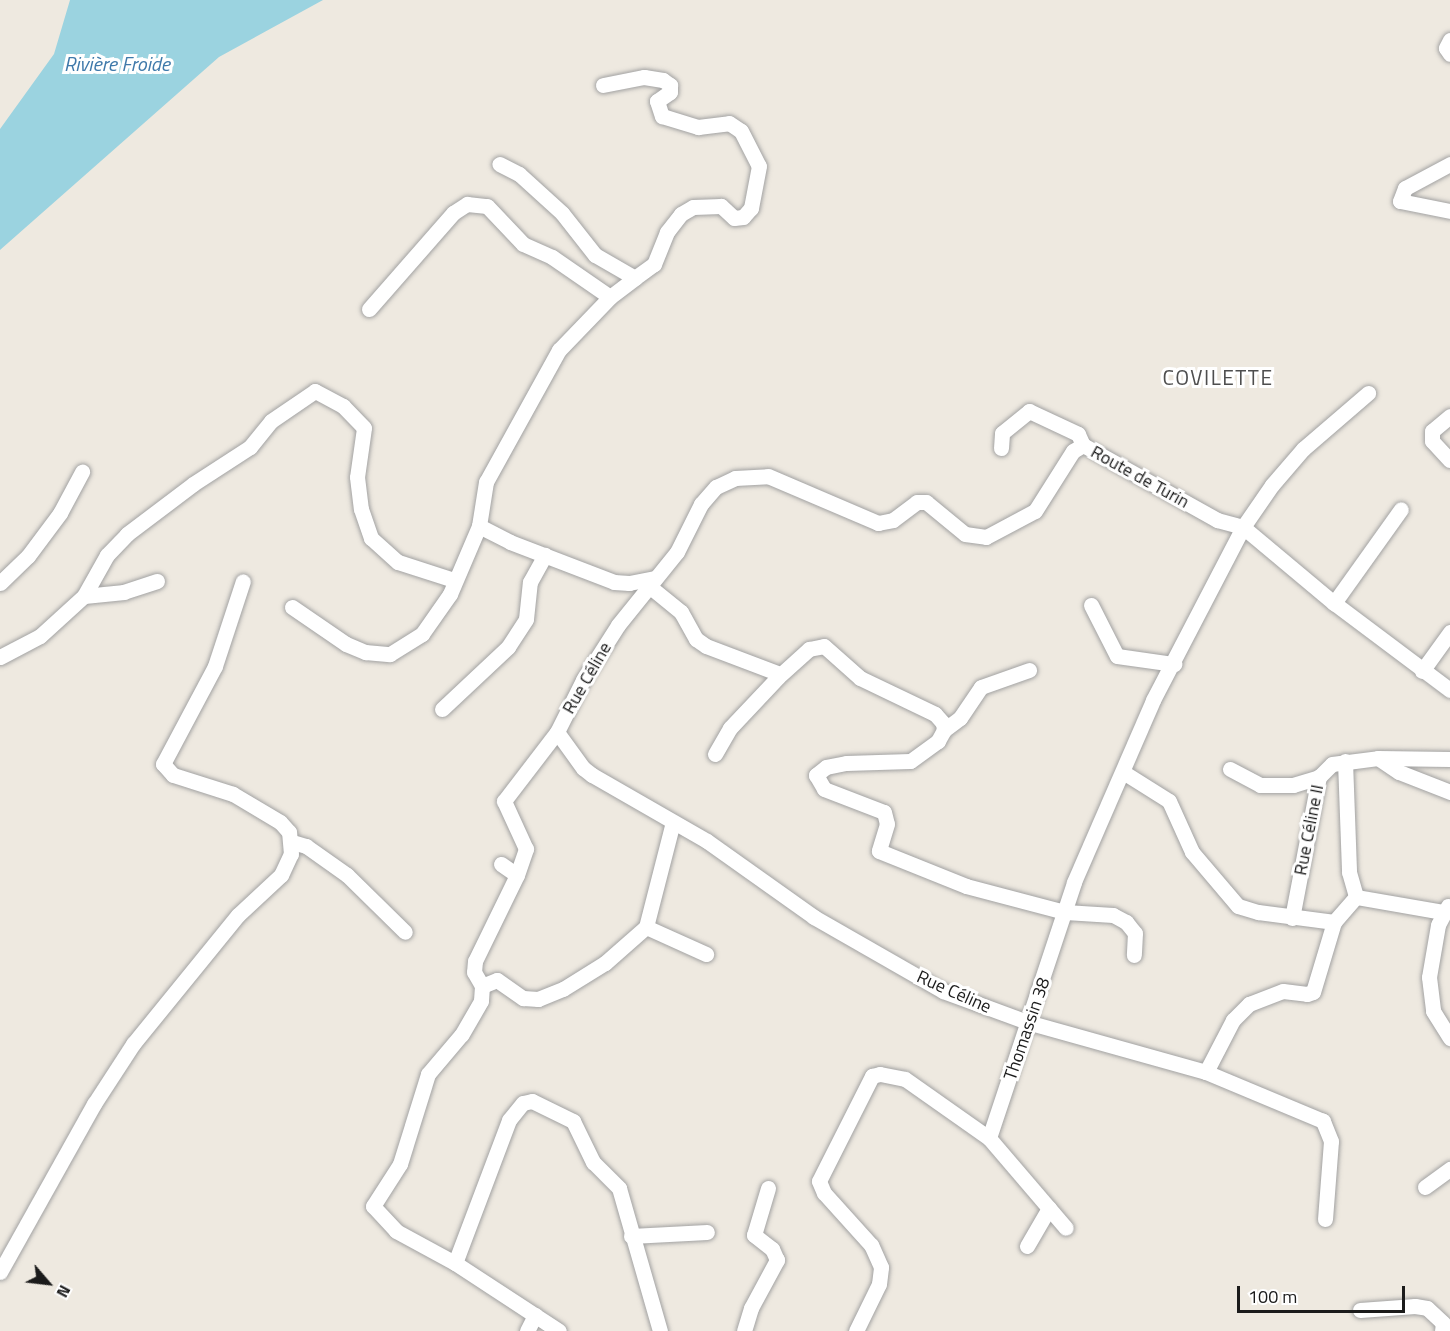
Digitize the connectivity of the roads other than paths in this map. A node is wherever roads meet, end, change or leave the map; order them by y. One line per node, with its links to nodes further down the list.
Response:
1 (1450, 40): 2 (street)
2 (1450, 54)
3 (603, 85): 7 (street)
4 (499, 164): 7 (street)
5 (1450, 164): 6 (street)
6 (1450, 211)
7 (635, 278): 8 (street)
8 (610, 297): 9 (street); 17 (street)
9 (369, 309)
10 (1368, 393): 18 (street, Thomassin 38)
11 (1450, 416): 14 (street)
12 (1083, 446): 13 (street); 18 (street, Route de Turin); 24 (street, Route de Turin)
13 (1001, 448)
14 (1450, 460)
15 (82, 472): 23 (street)
16 (1401, 509): 26 (street)
17 (479, 525): 19 (street); 20 (street)
18 (1243, 527): 26 (street, Route de Turin); 31 (street, Thomassin 38)
19 (545, 555): 24 (street); 36 (street)
20 (454, 580): 25 (street); 28 (street)
21 (157, 581): 25 (street)
22 (243, 581): 48 (street)
23 (0, 583)
24 (650, 585): 34 (street); 38 (street, Rue Céline)
25 (84, 596): 30 (street)
26 (1334, 603): 33 (street, Route de Turin)
27 (1091, 605): 31 (street)
28 (292, 607)
29 (1450, 632): 33 (street)
30 (0, 657)
31 (1174, 664): 44 (street, Thomassin 38)
32 (1029, 670): 37 (street)
33 (1422, 670): 35 (street, Route de Turin)
34 (780, 675): 37 (street); 39 (street)
35 (1450, 690)
36 (442, 709)
37 (944, 730): 53 (street)
38 (557, 732): 47 (street, Rue Céline); 50 (street)
39 (715, 754)
40 (1378, 758): 41 (street, Rue Céline II); 42 (street, Rue Céline II); 46 (street)
41 (1450, 759)
42 (1345, 761): 45 (street, Rue Céline II); 51 (street)
43 (1230, 769): 45 (street)
44 (1123, 772): 53 (street, Thomassin 38); 54 (street)
45 (1319, 777): 54 (street, Rue Céline II)
46 (1450, 792)
47 (673, 822): 56 (street); 61 (street, Rue Céline)
48 (292, 842): 57 (street); 75 (street)
49 (501, 864): 50 (street)
50 (517, 875): 60 (street)
51 (1356, 897): 52 (street); 55 (street)
52 (1447, 909): 62 (street)
53 (1065, 912): 59 (street); 61 (street, Thomassin 38)
54 (1292, 918): 55 (street)
55 (1334, 922): 63 (street)
56 (646, 927): 58 (street); 60 (street)
57 (405, 932)
58 (706, 954)
59 (1134, 956)
60 (482, 986): 74 (street)
61 (1030, 1023): 63 (street, Rue Céline); 64 (street, Thomassin 38)
62 (1450, 1038)
63 (1206, 1072): 69 (street, Rue Céline)
64 (989, 1138): 68 (street); 82 (street)
65 (1450, 1169): 66 (street)
66 (1425, 1187)
67 (768, 1188): 81 (street)
68 (1049, 1208): 70 (street); 73 (street)
69 (1325, 1220)
70 (1066, 1228)
71 (707, 1232): 72 (street)
72 (631, 1236): 74 (street); 80 (street)
73 (1027, 1246)
74 (455, 1263): 77 (street)
75 (0, 1272)
76 (1360, 1310): 83 (street)
77 (535, 1315): 78 (street); 79 (street)
78 (527, 1331)
79 (560, 1331)
80 (660, 1331)
81 (744, 1331)
82 (856, 1331)
83 (1442, 1331)

